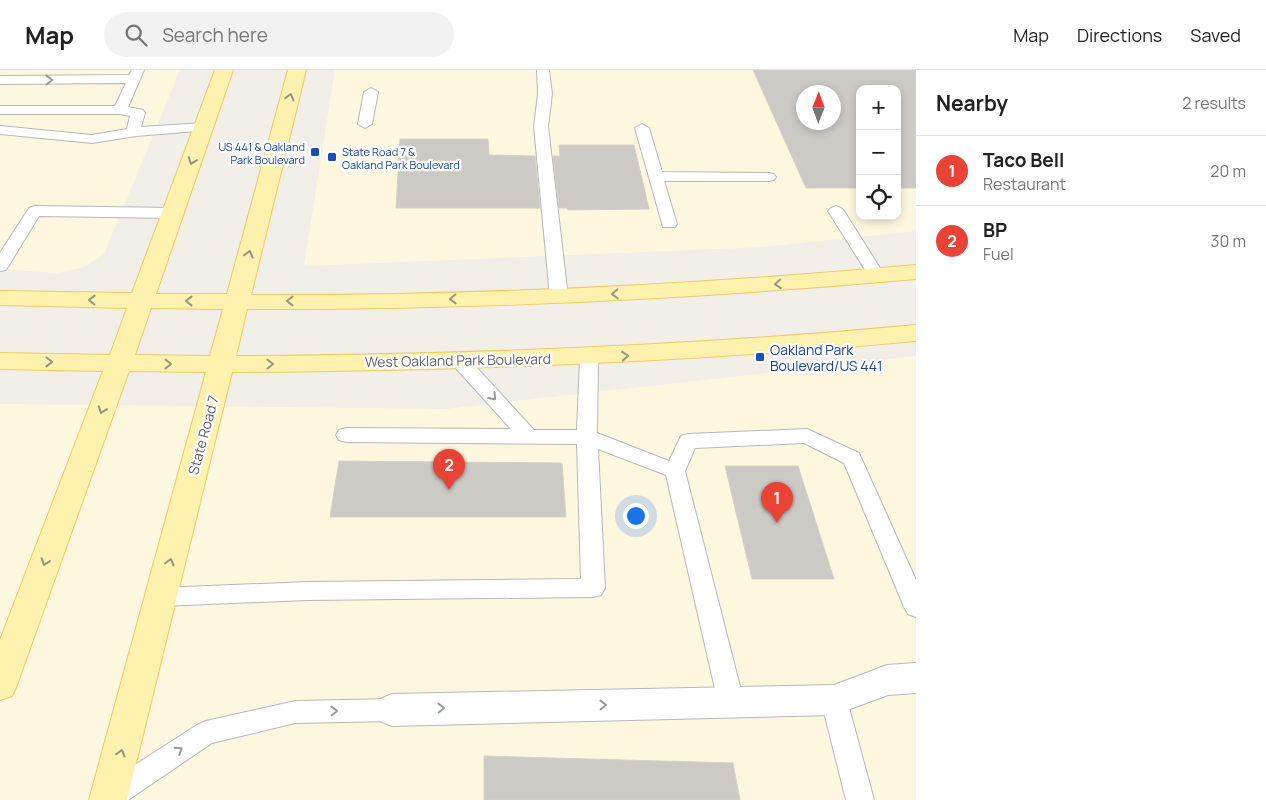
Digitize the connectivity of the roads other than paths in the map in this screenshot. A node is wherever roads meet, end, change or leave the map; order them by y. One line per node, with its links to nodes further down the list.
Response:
1 (224, 70): 10 (main road)
2 (297, 70): 25 (main road, State Road 7, one-way to 2)
3 (543, 70): 22 (lane)
4 (136, 74): 5 (lane, one-way to 4); 8 (lane)
5 (0, 80)
6 (371, 92): 9 (lane)
7 (0, 110): 8 (lane)
8 (120, 110): 13 (lane)
9 (365, 124)
10 (204, 127): 13 (lane); 17 (main road, one-way to 17)
11 (642, 128): 14 (lane)
12 (0, 130): 13 (lane)
13 (133, 132)
14 (656, 176): 15 (lane); 18 (lane)
15 (769, 177)
16 (836, 212): 21 (lane)
17 (172, 213): 19 (lane); 24 (main road)
18 (669, 224)
19 (0, 266)
20 (916, 272): 21 (main road)
21 (877, 276): 22 (main road, one-way to 22)
22 (560, 297): 25 (main road, one-way to 25)
23 (0, 298): 24 (main road, one-way to 23)
24 (141, 301): 25 (main road, one-way to 24); 30 (main road)
25 (237, 302): 31 (main road, State Road 7)
26 (916, 333): 27 (main road, West Oakland Park Boulevard, one-way to 26)
27 (589, 358): 29 (main road, West Oakland Park Boulevard); 34 (lane)
28 (0, 361): 30 (main road, West Oakland Park Boulevard, one-way to 30)
29 (460, 361): 31 (main road, West Oakland Park Boulevard, one-way to 29); 33 (lane, one-way to 33)
30 (119, 364): 31 (main road, West Oakland Park Boulevard, one-way to 31); 39 (main road, one-way to 39)
31 (222, 364): 36 (main road, State Road 7, one-way to 31)
32 (346, 435): 33 (lane)
33 (529, 437): 34 (lane)
34 (587, 438): 35 (lane); 36 (lane)
35 (675, 471): 37 (lane); 41 (lane)
36 (161, 597): 43 (main road, State Road 7, one-way to 36)
37 (916, 607)
38 (916, 678): 40 (street)
39 (0, 685)
40 (834, 700): 41 (street); 44 (lane)
41 (731, 702): 42 (street, one-way to 41)
42 (392, 710): 43 (lane, one-way to 42)
43 (109, 798)
44 (860, 800)

